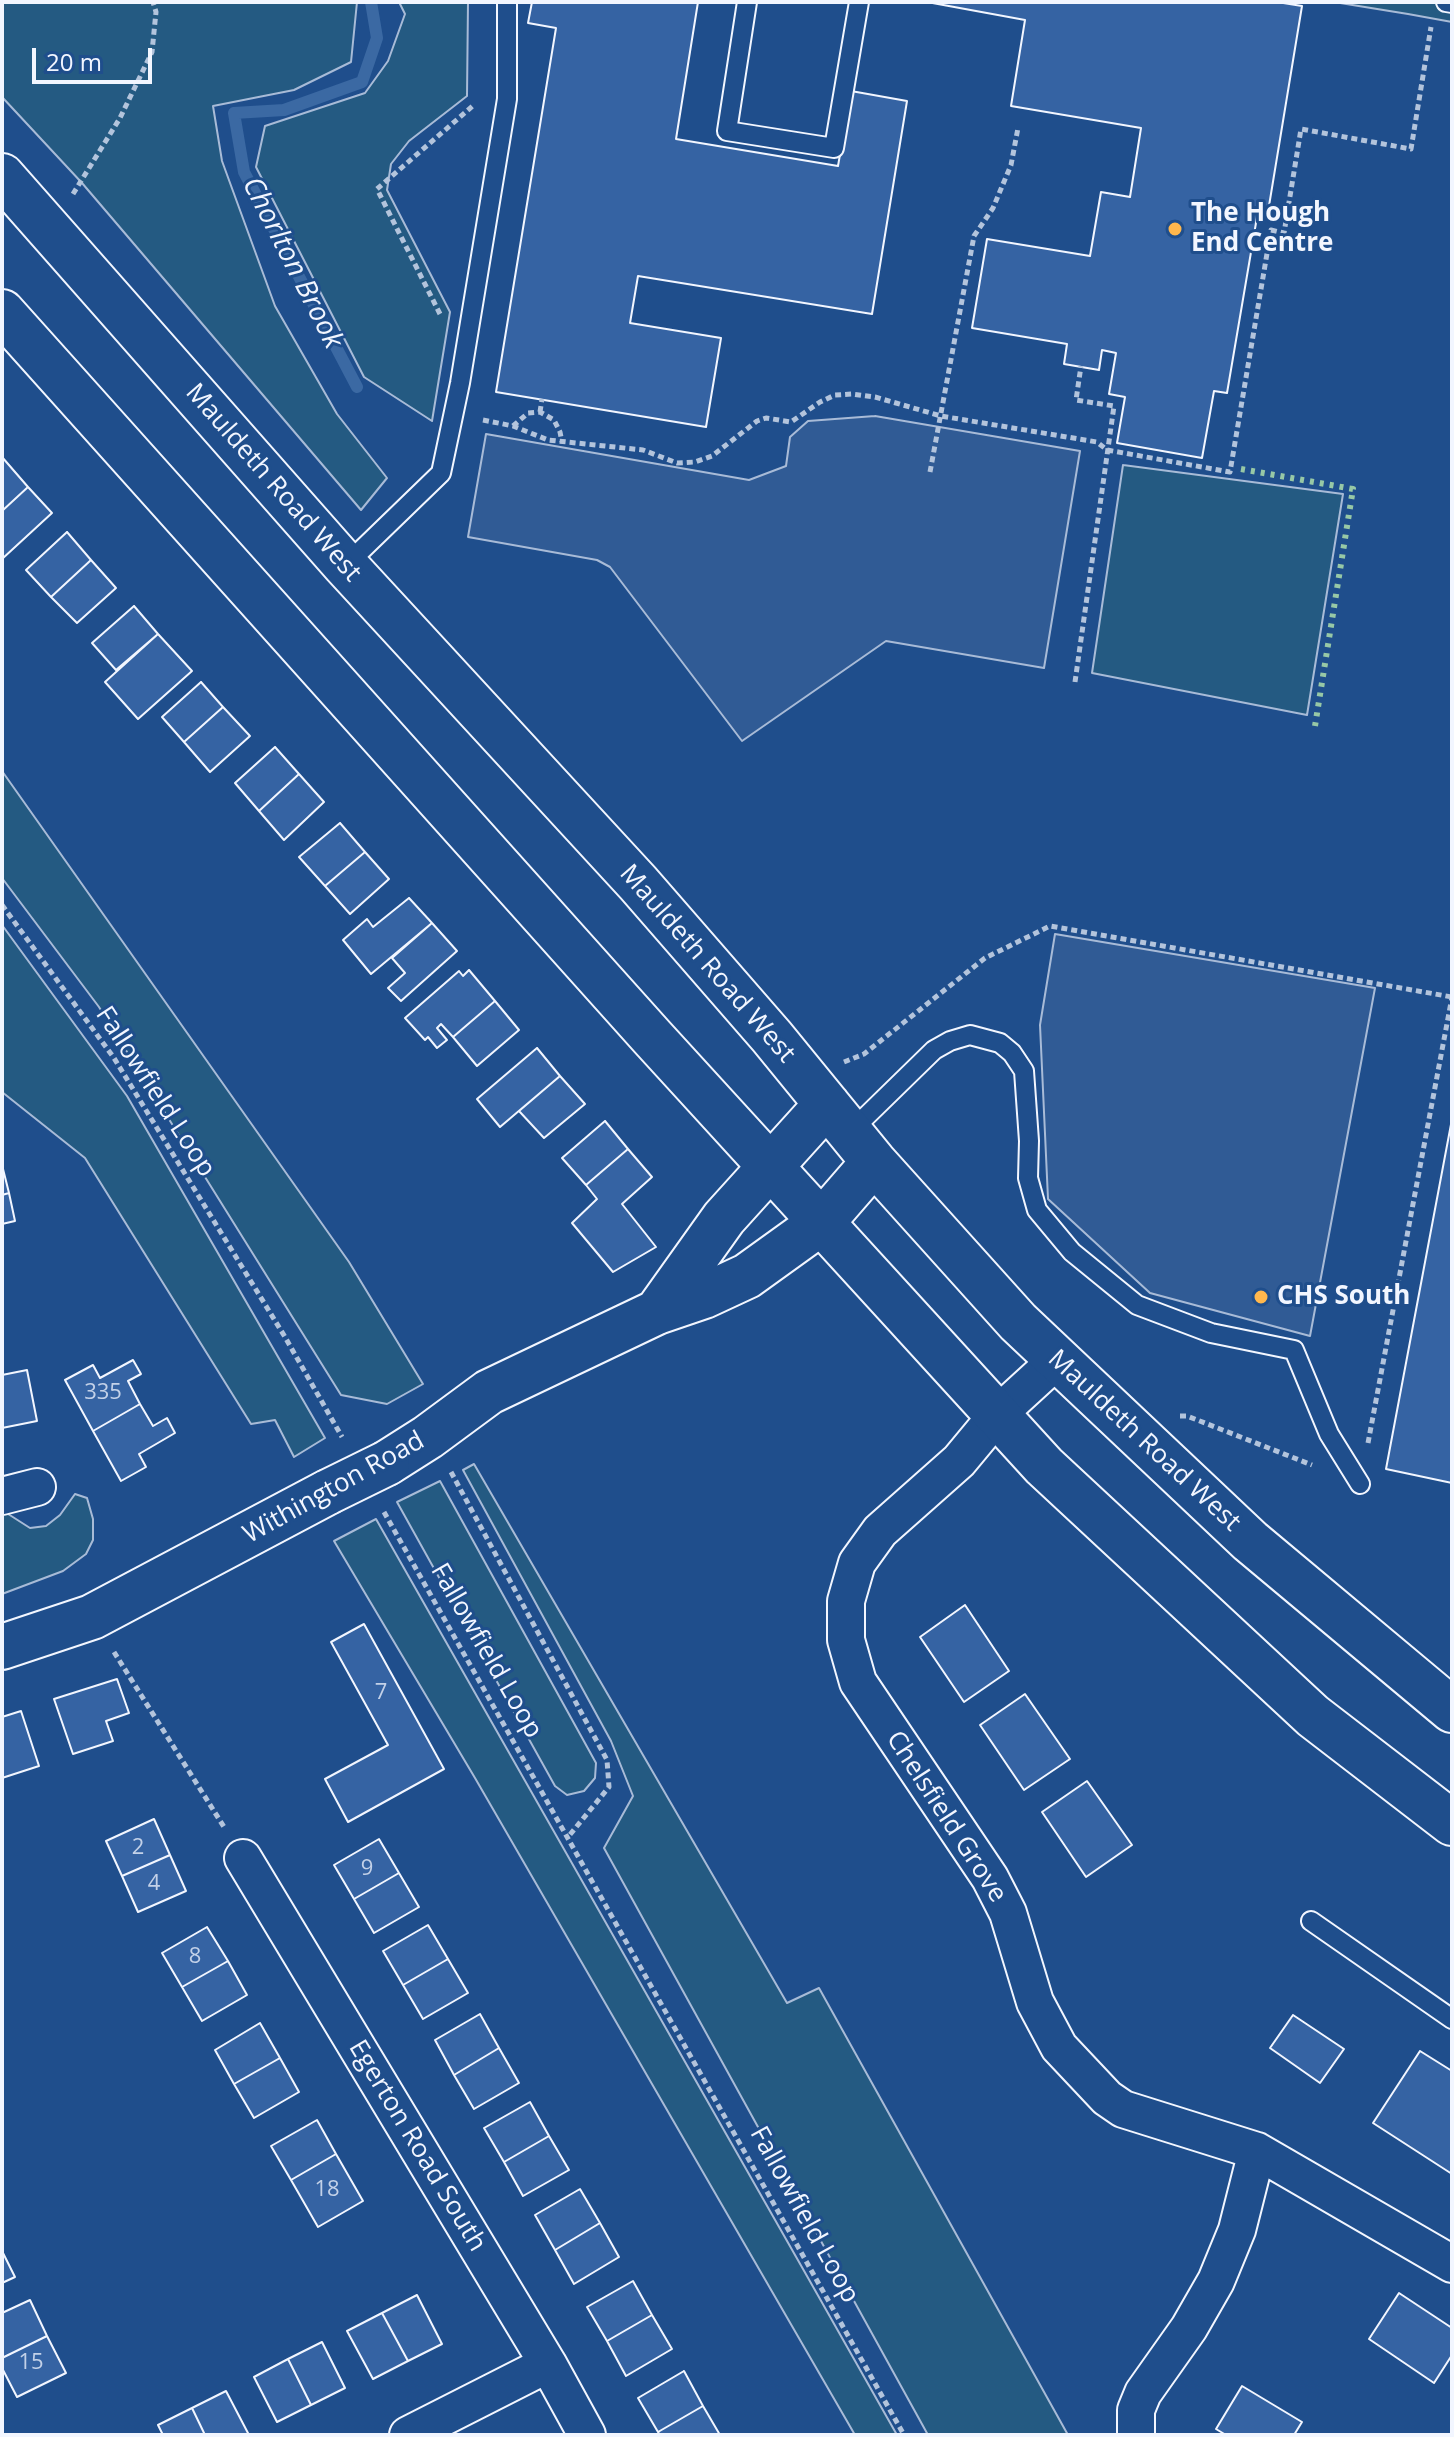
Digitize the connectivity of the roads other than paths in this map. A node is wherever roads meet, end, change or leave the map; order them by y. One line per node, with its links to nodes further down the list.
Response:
1 (507, 2): 8 (lane)
2 (747, 2): 3 (lane)
3 (859, 2)
4 (1446, 2): 5 (lane)
5 (1452, 3)
6 (2, 176): 8 (street, Mauldeth Road West)
7 (2, 312): 10 (street)
8 (345, 565): 9 (street, Mauldeth Road West)
9 (847, 1116): 10 (street, Withington Road); 11 (street, Withington Road); 13 (street, Mauldeth Road West); 15 (lane)
10 (771, 1169): 11 (street); 12 (street, Withington Road)
11 (822, 1222): 12 (street, Withington Road); 14 (street)
12 (657, 1312): 18 (street, Withington Road, bridge)
13 (1057, 1360): 14 (street, Chelsfield Grove); 19 (street, Mauldeth Road West)
14 (998, 1414): 20 (street); 24 (street, Chelsfield Grove)
15 (1360, 1484)
16 (37, 1487): 17 (street)
17 (2, 1496)
18 (2, 1647)
19 (1452, 1710)
20 (1452, 1823)
21 (243, 1858): 26 (street, Egerton Road South)
22 (1311, 1921): 23 (lane)
23 (1452, 2019)
24 (1257, 2151): 25 (street, Chelsfield Grove); 29 (street)
25 (1452, 2264)
26 (548, 2364): 27 (street); 28 (street, Egerton Road South)
27 (408, 2435)
28 (587, 2435)
29 (1136, 2435)

